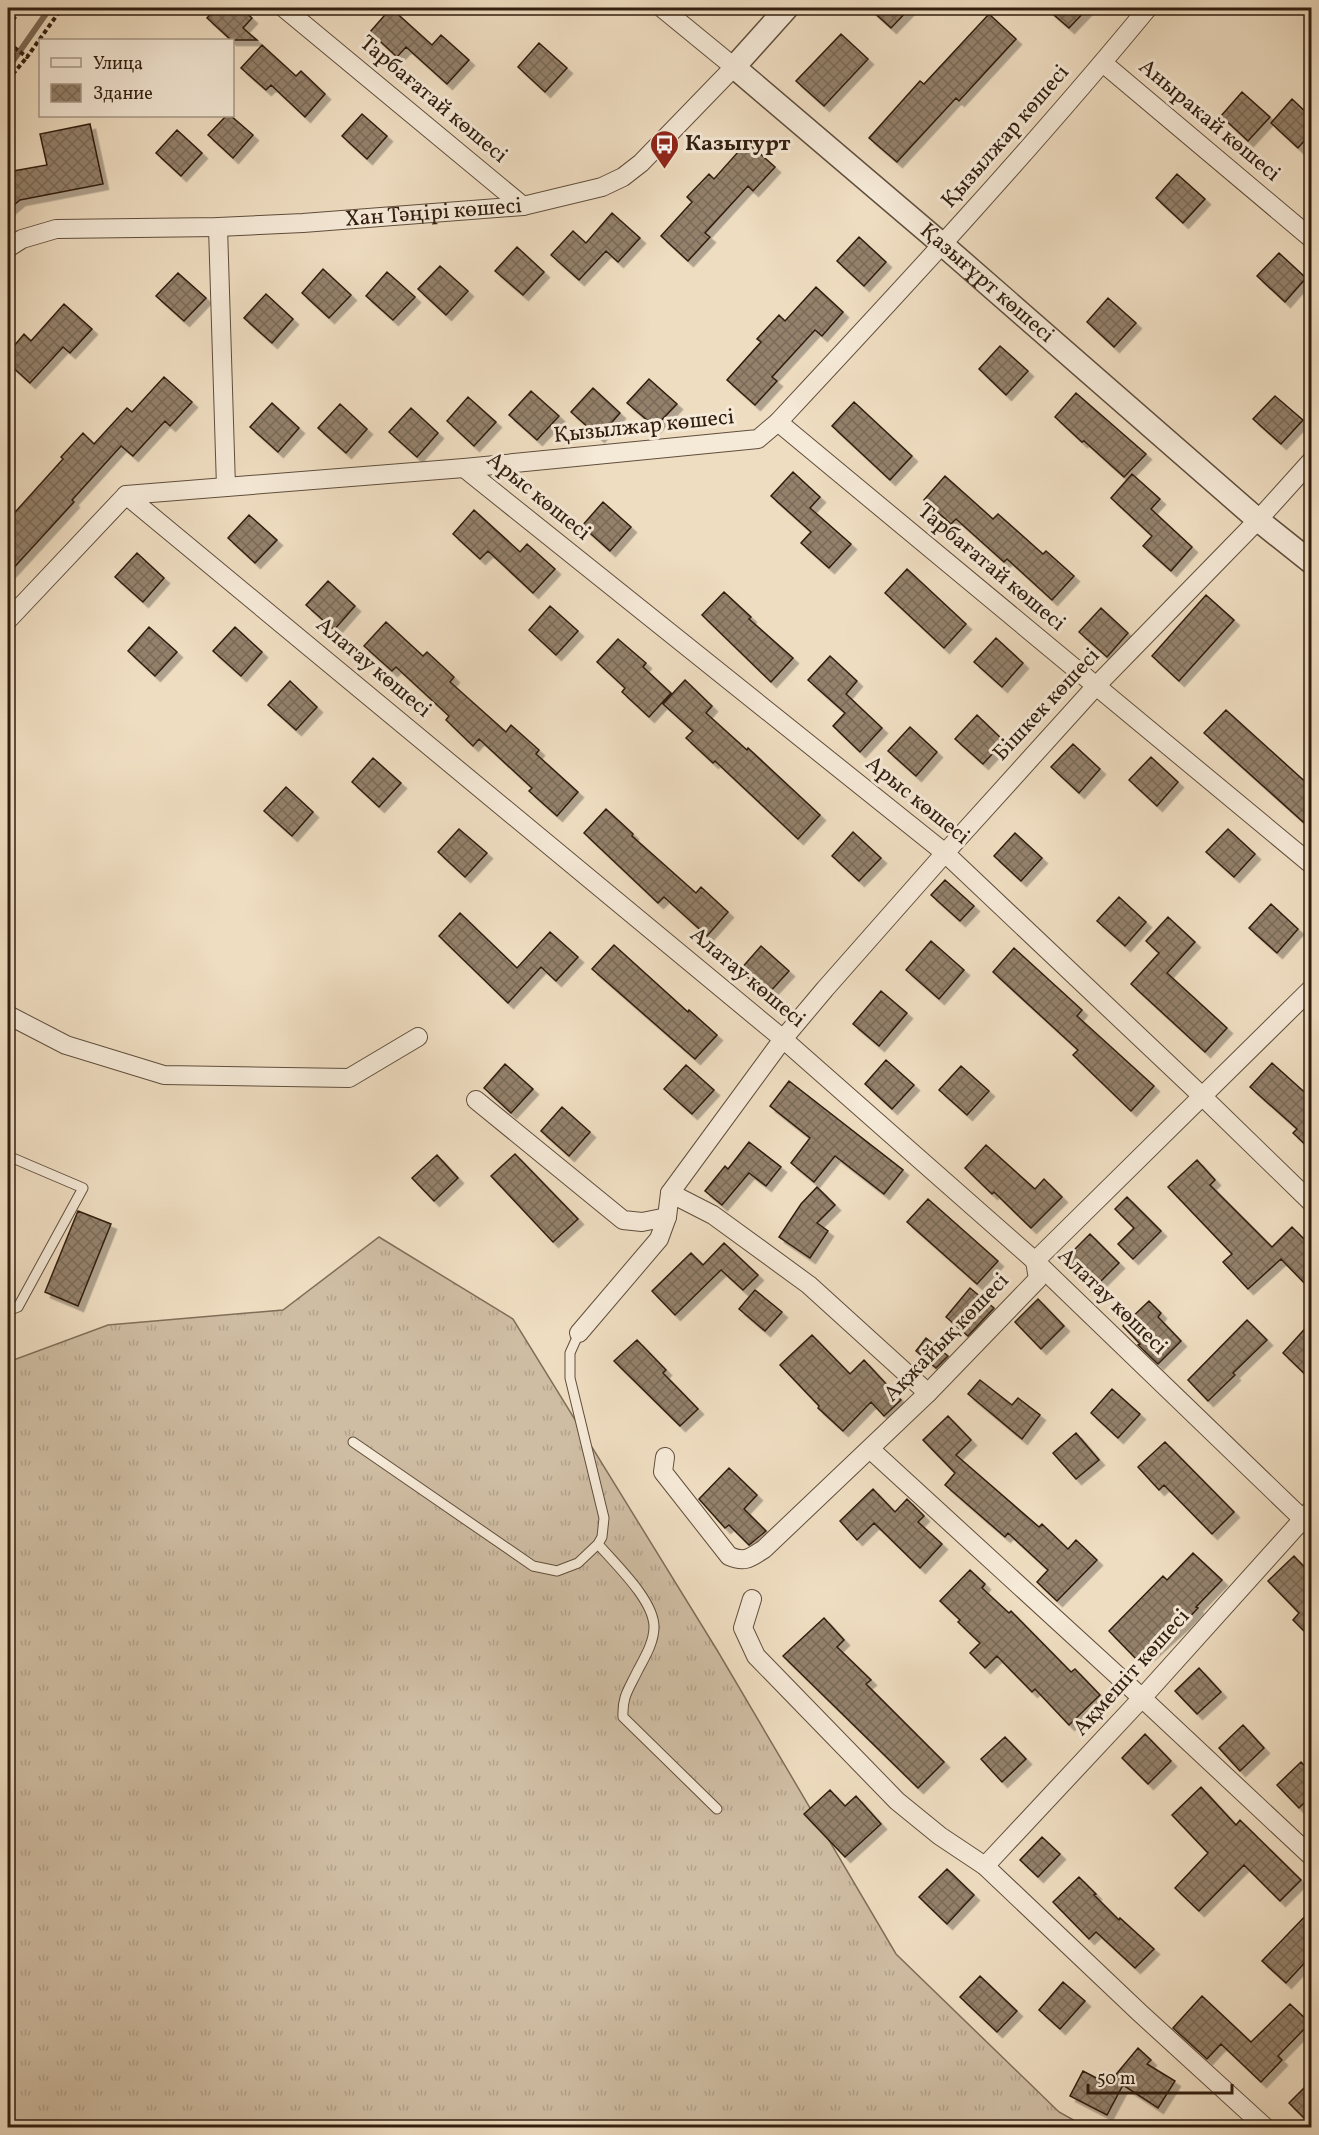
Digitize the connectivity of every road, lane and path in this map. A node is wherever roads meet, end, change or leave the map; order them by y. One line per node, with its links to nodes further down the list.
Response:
1 (22, 8): 7 (path)
2 (62, 8): 9 (path)
3 (284, 8): 13 (street, Тарбағатай көшесі)
4 (662, 8): 11 (street, Қазығұрт көшесі)
5 (787, 8): 11 (street, Хан Тәңірі көшесі)
6 (1148, 8): 10 (street, Қызылжар көшесі)
7 (8, 26)
8 (8, 43): 9 (path)
9 (26, 56): 12 (path)
10 (1103, 63): 15 (street, Аныракай көшесі); 16 (street, Қызылжар көшесі)
11 (734, 67): 13 (street, Хан Тәңірі көшесі); 16 (street, Қазығұрт көшесі)
12 (8, 80)
13 (523, 206): 14 (street, Хан Тәңірі көшесі)
14 (218, 227): 17 (street, Хан Тәңірі көшесі); 21 (street)
15 (1311, 239)
16 (944, 245): 18 (street, Қызылжар көшесі); 23 (street, Қазығұрт көшесі)
17 (8, 248)
18 (778, 422): 20 (street, Қызылжар көшесі); 26 (street, Тарбағатай көшесі)
19 (1311, 460): 23 (street, Бішкек көшесі)
20 (464, 468): 21 (street, Қызылжар көшесі); 27 (street, Арыс көшесі)
21 (226, 487): 22 (street, Қызылжар көшесі)
22 (126, 495): 25 (street); 32 (street, Алатау көшесі)
23 (1258, 520): 24 (street, Қазығұрт көшесі); 26 (street, Бішкек көшесі)
24 (1311, 563)
25 (8, 621)
26 (1096, 686): 27 (street, Бішкек көшесі); 28 (street, Тарбағатай көшесі)
27 (945, 852): 32 (street, Бішкек көшесі); 33 (street, Арыс көшесі)
28 (1311, 865)
29 (1311, 988): 33 (street, Ақжайық көшесі)
30 (8, 1015): 31 (street)
31 (418, 1037)
32 (783, 1039): 36 (street, Бішкек көшесі); 39 (street, Алатау көшесі)
33 (1202, 1096): 37 (street, Арыс көшесі); 39 (street, Ақжайық көшесі)
34 (476, 1100): 38 (street)
35 (8, 1156): 40 (lane)
36 (670, 1193): 38 (street); 42 (street)
37 (1311, 1203)
38 (667, 1217): 41 (street)
39 (1035, 1261): 42 (street, Ақжайық көшесі); 46 (street, Алатау көшесі)
40 (8, 1311)
41 (579, 1333): 47 (lane)
42 (928, 1393): 44 (street, Ақжайық көшесі)
43 (353, 1442): 47 (lane)
44 (870, 1449): 45 (street, Ақжайық көшесі); 49 (street)
45 (665, 1456)
46 (1308, 1519): 49 (street, Ақмешіт көшесі)
47 (598, 1544): 50 (lane)
48 (752, 1599): 52 (street)
49 (1142, 1698): 51 (street); 52 (street, Ақмешіт көшесі)
50 (717, 1809)
51 (1311, 1857)
52 (985, 1866): 53 (street)
53 (1266, 2127)

